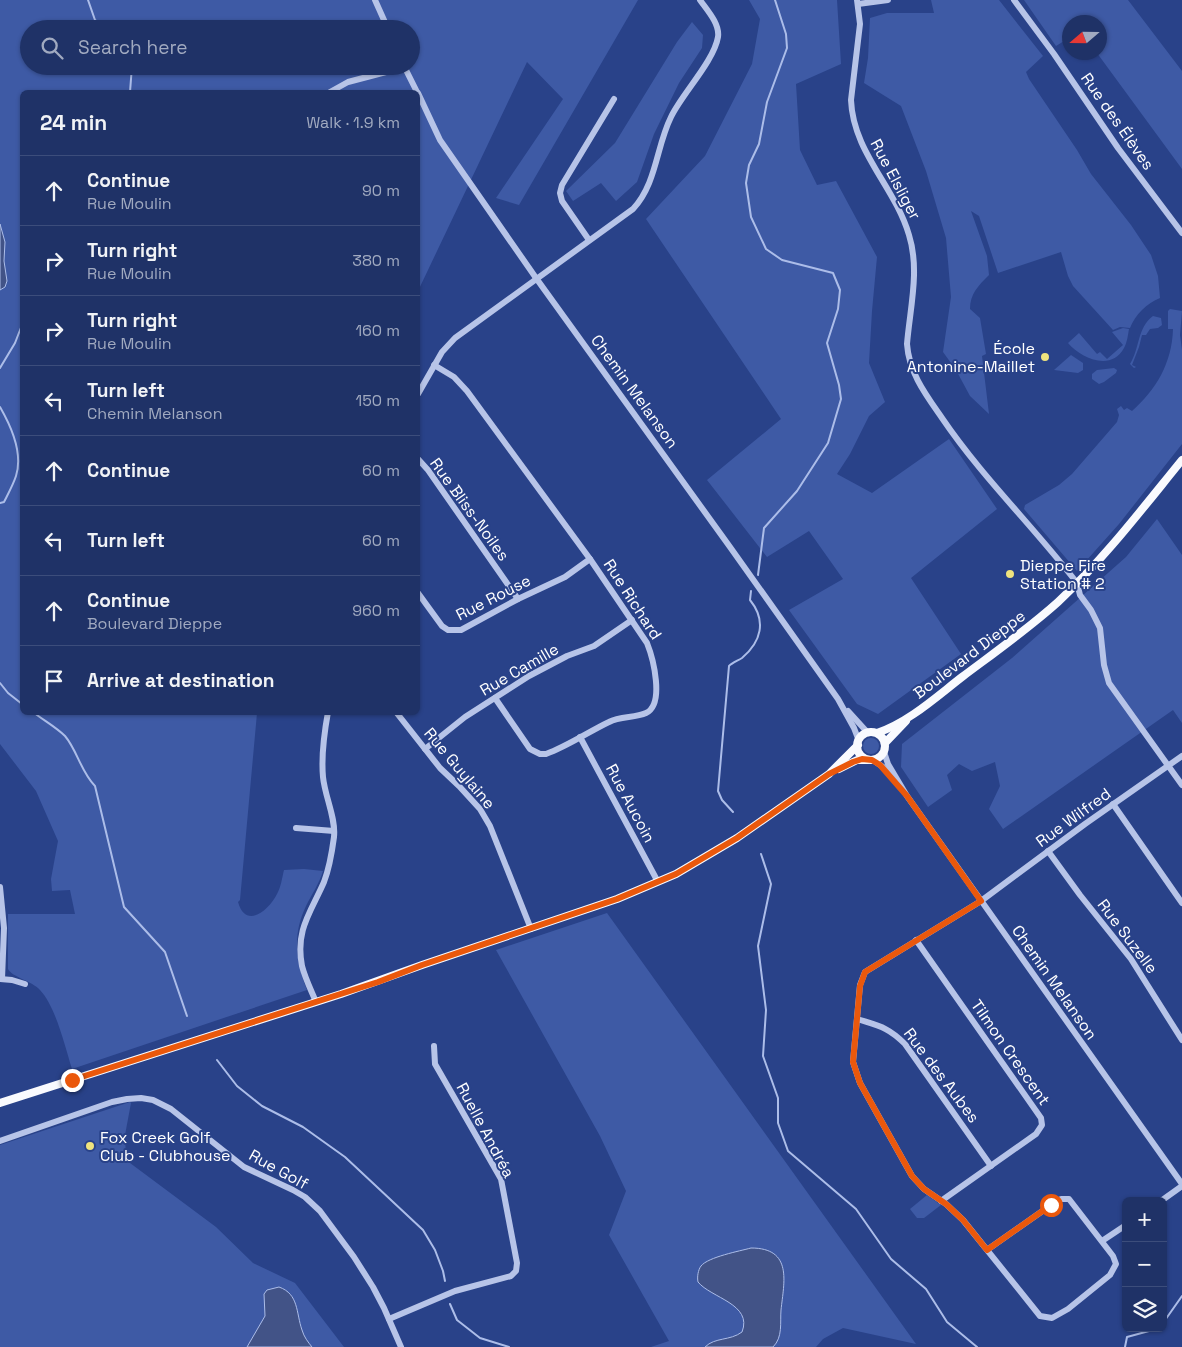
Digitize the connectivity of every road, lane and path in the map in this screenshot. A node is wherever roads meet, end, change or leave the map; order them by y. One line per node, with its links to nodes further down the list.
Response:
1 (375, 0): 6 (street)
2 (700, 0): 14 (street)
3 (888, 0): 5 (street)
4 (1014, 0): 13 (street, Rue des Élèves)
5 (857, 2): 21 (street, Rue Elsliger)
6 (384, 20)
7 (373, 75): 9 (street)
8 (409, 75): 10 (street, Chemin Melanson)
9 (334, 90)
10 (416, 90)
11 (420, 99): 15 (street, Chemin Melanson)
12 (614, 99): 14 (street)
13 (1182, 233)
14 (589, 240): 15 (street)
15 (536, 278): 16 (street); 26 (street, Chemin Melanson)
16 (434, 364): 17 (street); 20 (street, Rue Richard)
17 (420, 390)
18 (1182, 460): 21 (main road, Boulevard Dieppe)
19 (420, 461): 23 (street, Rue Bliss-Noiles)
20 (590, 559): 23 (street, Rue Rouse); 24 (street, Rue Richard)
21 (1076, 584): 27 (main road, Boulevard Dieppe); 39 (street, Rue Elsliger)
22 (420, 596): 23 (street, Rue Rouse)
23 (518, 599)
24 (632, 620): 25 (street, Rue Camille); 32 (street, Rue Richard)
25 (495, 698): 32 (street, Rue Richard); 35 (street, Rue Camille)
26 (838, 699): 30 (street); 33 (street)
27 (913, 714): 31 (main road); 34 (main road)
28 (328, 715): 45 (street)
29 (398, 715): 35 (street, Rue Guylaine)
30 (868, 732): 31 (main road); 33 (main road)
31 (877, 734): 34 (main road)
32 (580, 737): 47 (street, Rue Aucoin)
33 (858, 743): 38 (main road); 40 (main road)
34 (885, 744): 36 (main road)
35 (425, 749): 51 (street, Rue Guylaine)
36 (884, 752): 38 (main road); 42 (street)
37 (1182, 756): 39 (street, Rue Wilfred)
38 (870, 760): 40 (main road); 42 (street)
39 (1168, 766): 41 (street, Rue Elsliger); 43 (street, Rue Wilfred)
40 (829, 774): 47 (main road)
41 (1182, 786)
42 (907, 796): 49 (street, Chemin Melanson)
43 (1114, 804): 46 (street, Rue Wilfred); 50 (street)
44 (296, 828): 45 (street)
45 (334, 830): 55 (street)
46 (1048, 851): 49 (street, Rue Wilfred); 57 (street, Rue Suzelle)
47 (658, 882): 51 (main road)
48 (0, 887): 53 (street)
49 (981, 901): 52 (street, Rue Wilfred); 62 (street, Chemin Melanson)
50 (1182, 903)
51 (531, 929): 55 (main road)
52 (916, 940): 56 (street, Rue Wilfred); 61 (street, Tilmon Crescent)
53 (1, 979): 54 (street)
54 (25, 984)
55 (316, 1002): 59 (main road)
56 (857, 1019): 61 (street, Rue des Aubes); 64 (street, Rue Wilfred)
57 (1182, 1040)
58 (434, 1046): 68 (street, Ruelle Andréa)
59 (0, 1103)
60 (0, 1140): 68 (street, Rue Golf)
61 (991, 1166): 64 (street, Tilmon Crescent)
62 (1182, 1185): 63 (street)
63 (1166, 1197)
64 (941, 1201): 67 (street, Rue Wilfred)
65 (1122, 1227): 66 (street)
66 (1102, 1241): 67 (street); 67 (street, Rue Wilfred)
67 (987, 1250)
68 (389, 1319): 69 (street, Rue Golf)
69 (400, 1347)

